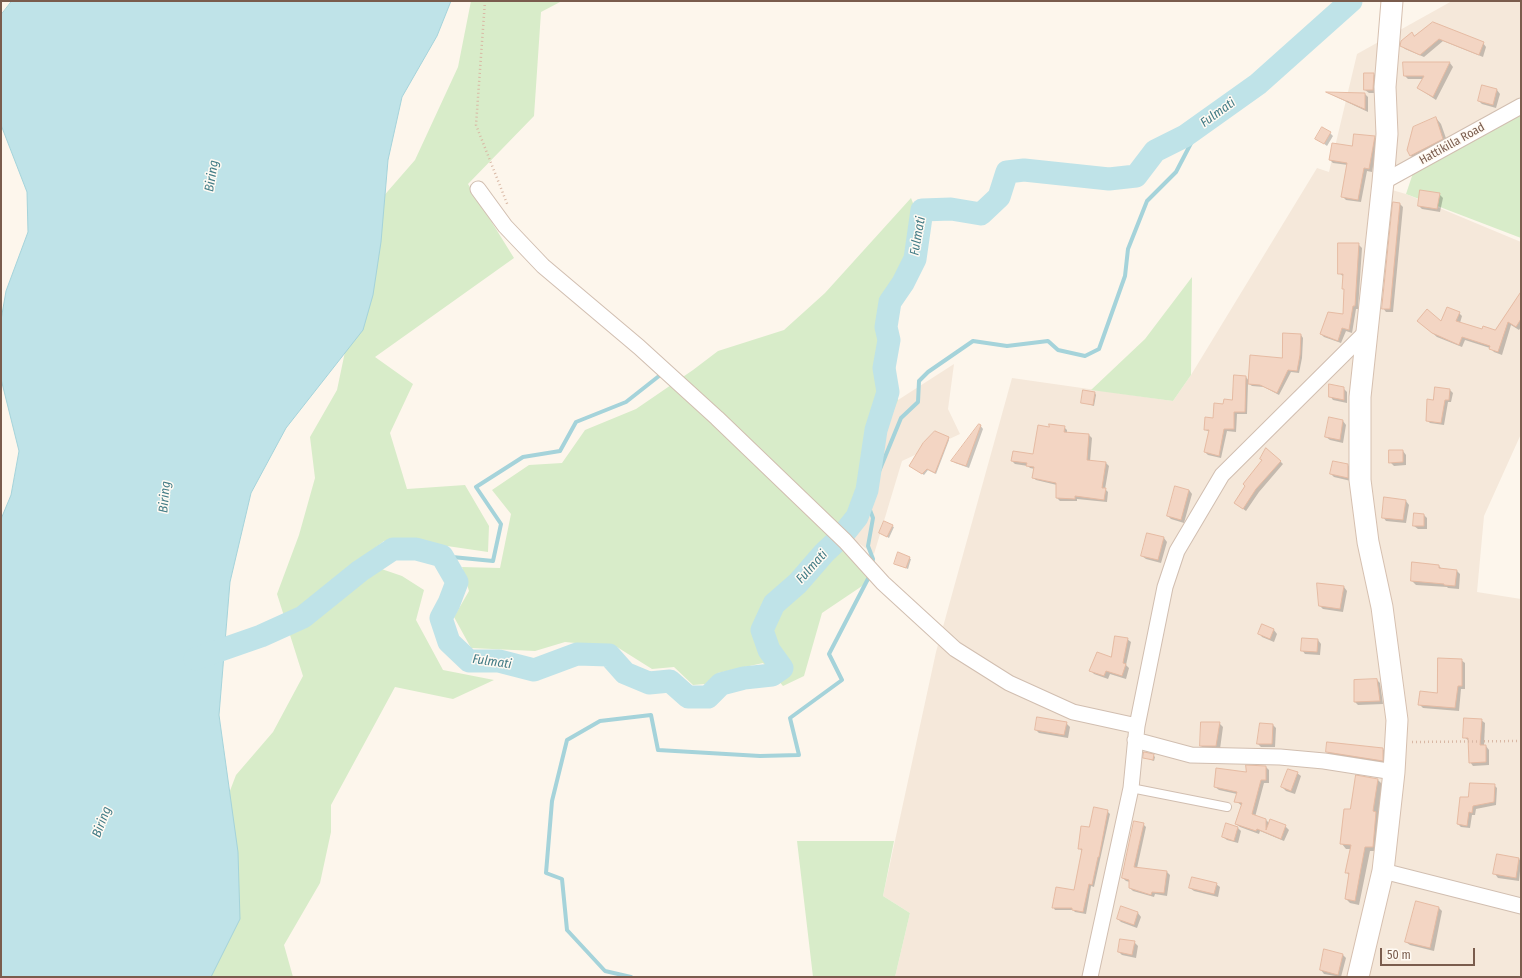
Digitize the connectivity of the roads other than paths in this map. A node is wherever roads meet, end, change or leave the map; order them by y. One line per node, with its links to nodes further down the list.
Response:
1 (1392, 1): 3 (street)
2 (1521, 106): 3 (street, Hattikilla Road)
3 (1384, 182): 5 (street)
4 (478, 189): 6 (street)
5 (1368, 330): 6 (street); 7 (street)
6 (1136, 733): 7 (street); 8 (street)
7 (1394, 772): 10 (street)
8 (1131, 788): 9 (lane); 12 (street)
9 (1227, 807)
10 (1383, 872): 11 (street); 13 (street)
11 (1521, 906)
12 (1090, 977)
13 (1358, 977)

